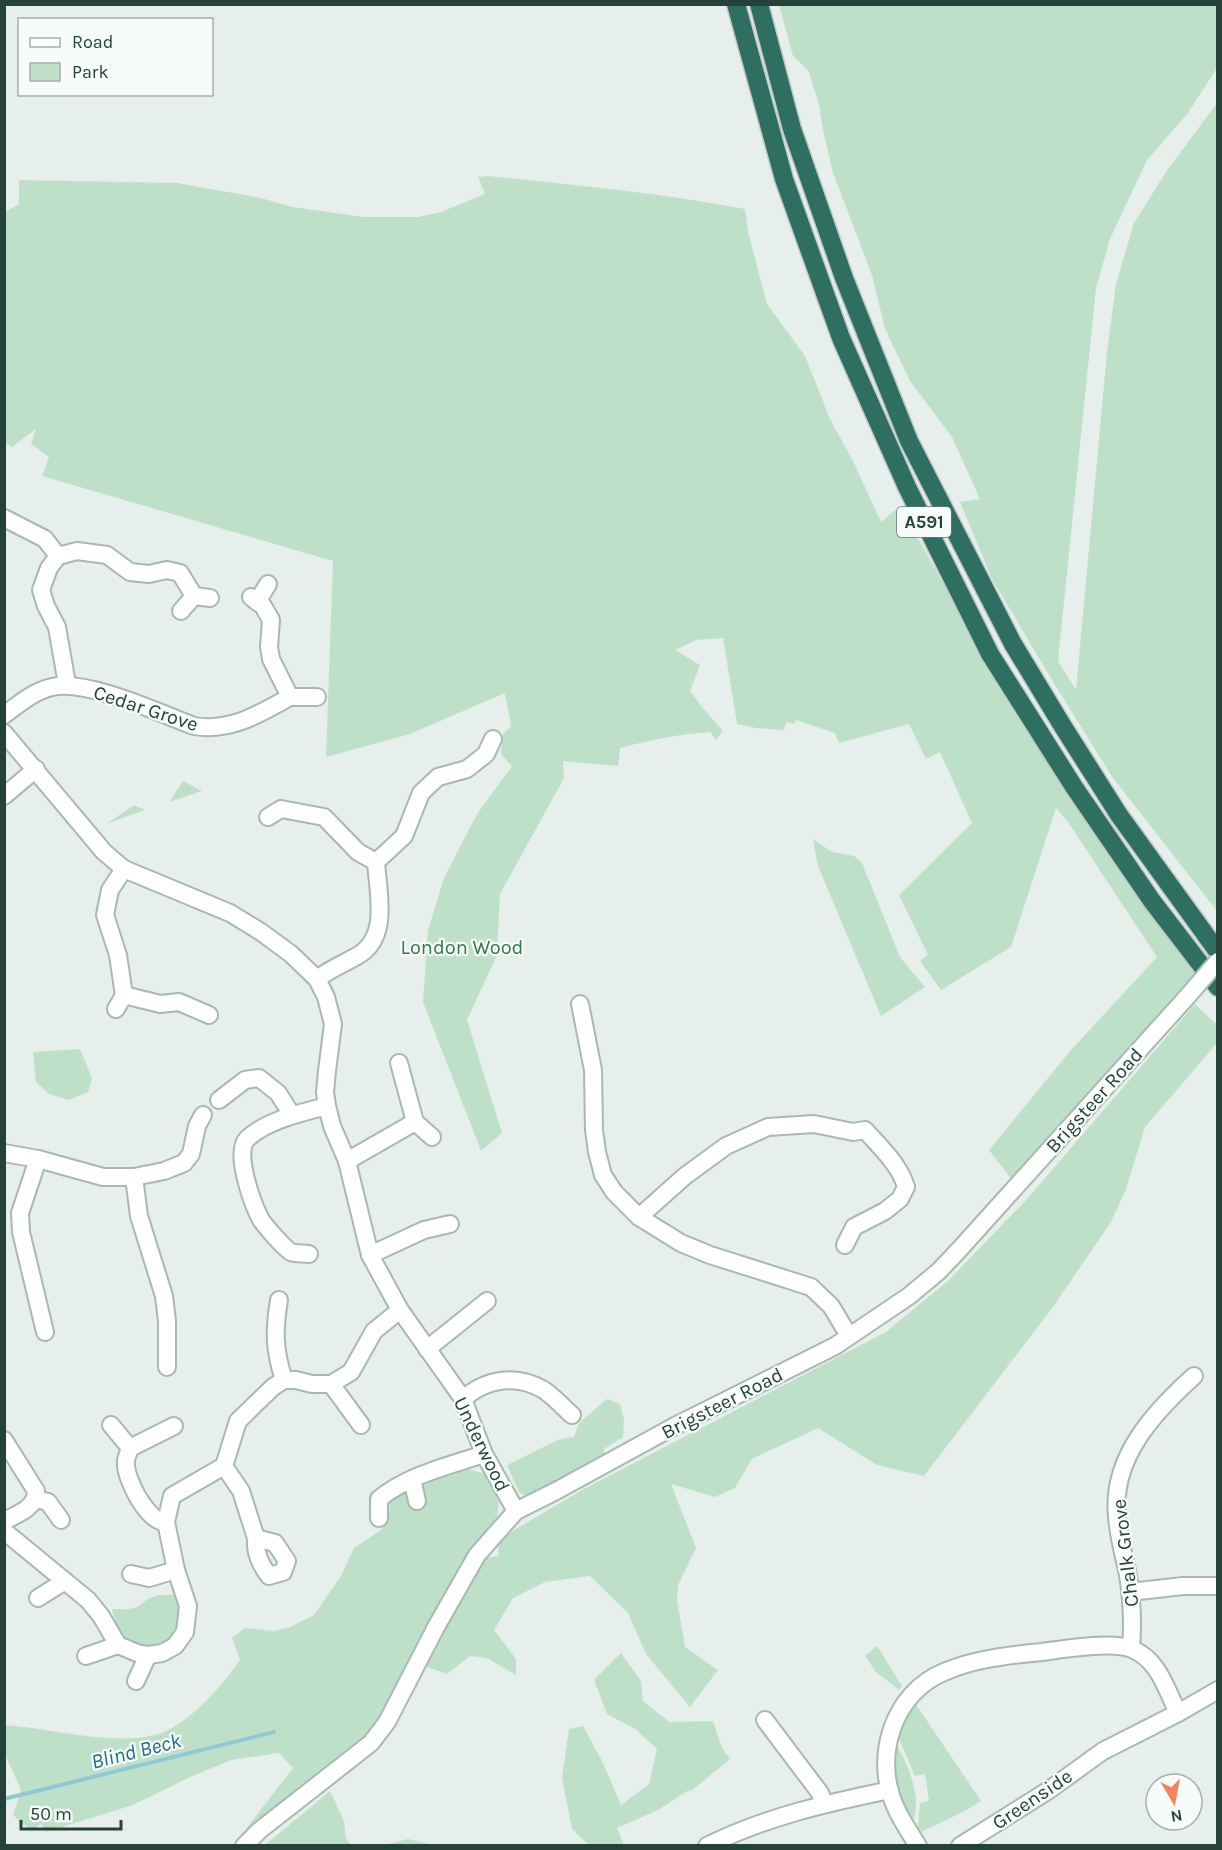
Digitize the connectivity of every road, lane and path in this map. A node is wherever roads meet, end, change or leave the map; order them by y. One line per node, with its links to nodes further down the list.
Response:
1 (736, 4): 21 (highway, A591)
2 (759, 4): 18 (highway, A591)
3 (4, 518): 4 (street)
4 (58, 556): 6 (street); 7 (street)
5 (268, 584): 8 (street)
6 (181, 611)
7 (67, 684): 8 (street, Cedar Grove); 10 (street, Cedar Grove)
8 (290, 697): 9 (street, Cedar Grove)
9 (316, 697)
10 (4, 715)
11 (4, 733): 13 (street)
12 (494, 739): 16 (street)
13 (36, 769): 14 (street); 17 (street)
14 (4, 796)
15 (268, 817): 16 (street)
16 (376, 862): 20 (street)
17 (124, 869): 20 (street); 23 (street)
18 (1218, 952)
19 (1218, 961): 44 (street, Brigsteer Road, bridge)
20 (316, 979): 26 (street, Underwood)
21 (1218, 987)
22 (580, 1004): 35 (street)
23 (209, 1015)
24 (399, 1063): 29 (street)
25 (219, 1100): 28 (street)
26 (327, 1106): 28 (street); 33 (street, Underwood)
27 (202, 1115): 34 (street)
28 (292, 1115): 38 (street)
29 (415, 1122): 30 (street); 33 (street)
30 (432, 1137)
31 (4, 1153): 32 (street)
32 (38, 1159): 34 (street); 43 (street)
33 (347, 1161): 39 (street, Underwood)
34 (134, 1177): 46 (street)
35 (639, 1217): 37 (street); 44 (street)
36 (452, 1224): 39 (street)
37 (845, 1245)
38 (309, 1254)
39 (370, 1255): 42 (street, Underwood)
40 (279, 1300): 48 (street)
41 (487, 1301): 45 (street)
42 (400, 1310): 45 (street, Underwood); 49 (street)
43 (45, 1332)
44 (849, 1336): 62 (street, Brigsteer Road)
45 (427, 1349): 50 (street, Underwood)
46 (167, 1367)
47 (1194, 1376): 73 (street, Chalk Grove)
48 (284, 1380): 49 (street); 58 (street)
49 (331, 1384): 53 (street)
50 (463, 1399): 51 (street); 57 (street, Underwood)
51 (572, 1415)
52 (111, 1425): 56 (street)
53 (361, 1425)
54 (174, 1426): 56 (street)
55 (4, 1440): 60 (street)
56 (130, 1448): 66 (street)
57 (484, 1454): 59 (street); 62 (street, Underwood)
58 (224, 1466): 66 (street); 68 (street)
59 (412, 1479): 61 (street); 63 (street)
60 (36, 1499): 64 (street); 65 (street)
61 (417, 1501)
62 (516, 1511): 85 (street, Brigsteer Road)
63 (379, 1518)
64 (61, 1520)
65 (4, 1521)
66 (166, 1522): 69 (street)
67 (4, 1530): 71 (street)
68 (256, 1538)
69 (176, 1570): 70 (street); 77 (street)
70 (131, 1575)
71 (64, 1581): 74 (street); 75 (street)
72 (1218, 1586): 73 (street)
73 (1130, 1592): 76 (street, Chalk Grove)
74 (38, 1598)
75 (118, 1646): 77 (street); 78 (street)
76 (1131, 1648): 81 (street); 83 (street)
77 (148, 1655): 79 (street)
78 (86, 1656)
79 (136, 1681)
80 (1218, 1690): 81 (street, Greenside)
81 (1178, 1713): 88 (street, Greenside)
82 (765, 1720): 84 (street)
83 (890, 1790): 84 (street); 87 (street)
84 (824, 1804): 86 (street)
85 (244, 1845)
86 (708, 1845)
87 (918, 1845)
88 (960, 1845)

